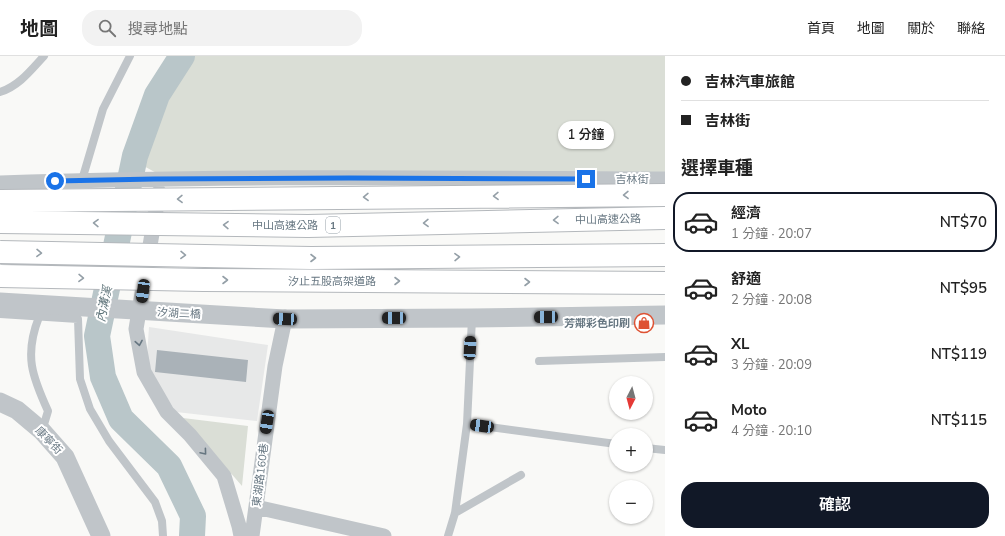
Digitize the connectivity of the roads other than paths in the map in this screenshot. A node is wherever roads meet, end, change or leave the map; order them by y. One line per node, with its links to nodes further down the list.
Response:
1 (44, 56): 3 (lane)
2 (130, 56): 6 (lane)
3 (0, 92)
4 (156, 179): 5 (street, 吉林街); 6 (street, 吉林街); 17 (street)
5 (665, 179)
6 (82, 180): 7 (street, 吉林街)
7 (0, 183)
8 (665, 194): 9 (highway, one-way to 9, bridge)
9 (0, 201)
10 (665, 218): 11 (highway, 中山高速公路 / 1, one-way to 11, bridge)
11 (0, 222)
12 (0, 252): 13 (highway, one-way to 13, bridge)
13 (665, 255)
14 (0, 276): 15 (highway, 汐止五股高架道路, one-way to 15, bridge)
15 (665, 283)
16 (0, 302): 22 (street, 汐湖二橋, bridge)
17 (141, 305): 22 (lane); 36 (street, one-way to 36)
18 (0, 314): 20 (lane)
19 (665, 315): 21 (street, 汐湖二橋)
20 (39, 317): 27 (lane); 35 (lane)
21 (472, 318): 22 (street, 汐湖二橋); 26 (lane)
22 (285, 319): 32 (street, 東湖路160巷)
23 (665, 357): 24 (lane)
24 (538, 361)
25 (0, 402): 27 (street, 康寧街)
26 (467, 424): 28 (lane); 33 (lane)
27 (42, 431): 34 (street, 康寧街)
28 (609, 443)
29 (653, 449): 30 (lane)
30 (665, 450)
31 (522, 475): 33 (lane)
32 (256, 507): 37 (street, 東湖路160巷); 38 (street)
33 (455, 513): 39 (lane)
34 (101, 536)
35 (163, 536)
36 (241, 536)
37 (252, 536)
38 (384, 536)
39 (448, 536)

